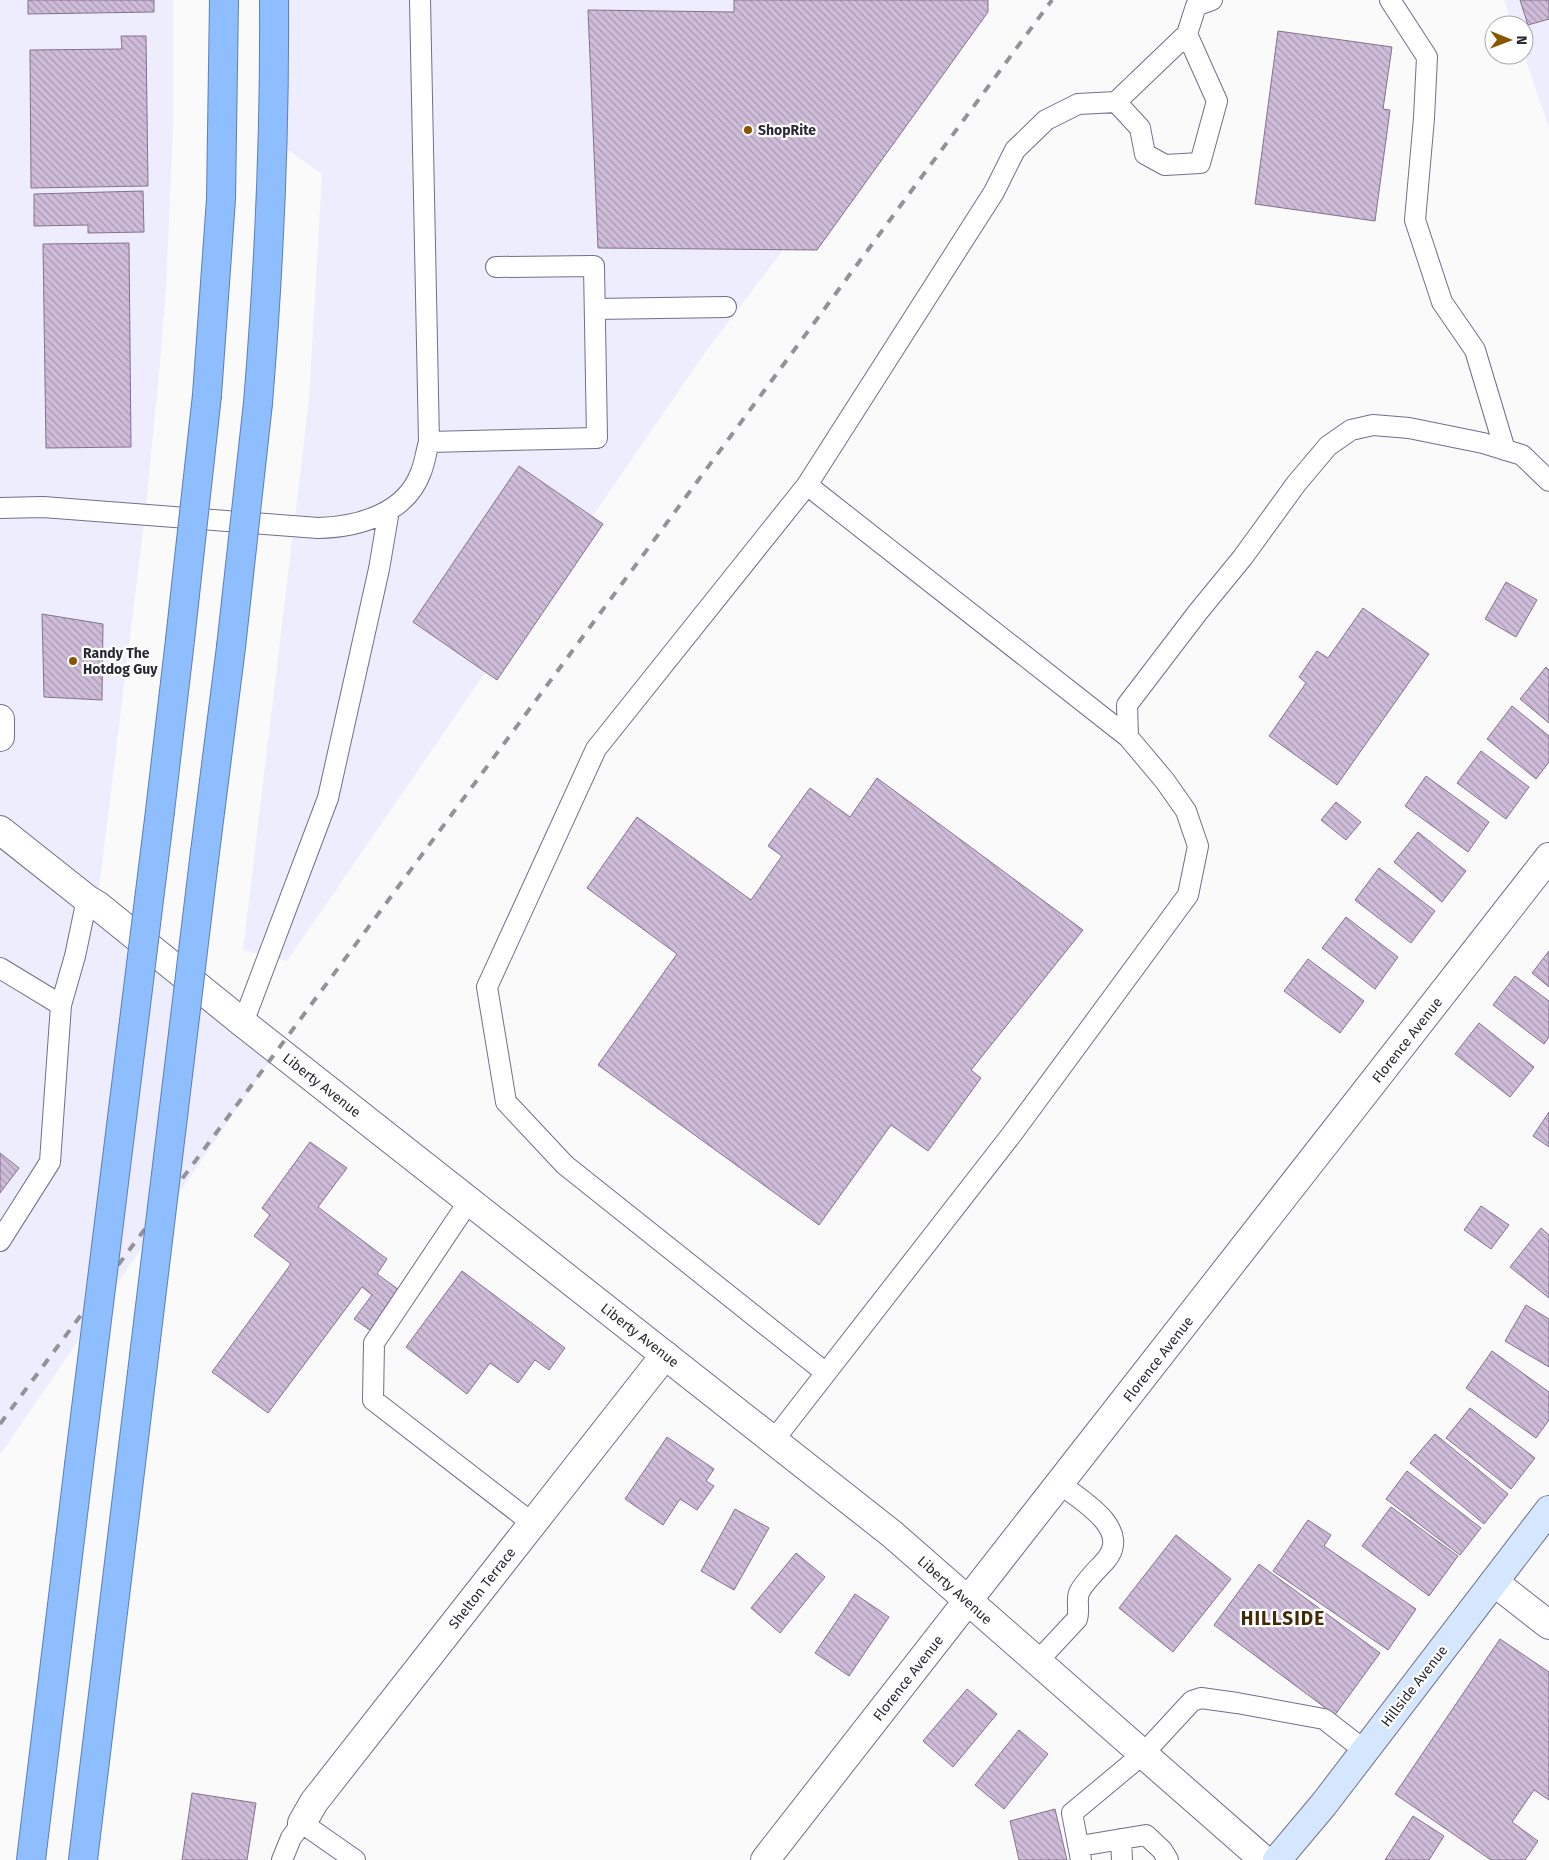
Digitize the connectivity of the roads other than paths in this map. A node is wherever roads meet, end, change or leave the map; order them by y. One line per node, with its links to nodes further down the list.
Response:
1 (224, 0): 43 (highway, bridge)
2 (274, 0): 44 (highway, bridge)
3 (420, 0): 11 (lane)
4 (1212, 0): 6 (lane)
5 (1390, 0): 12 (lane)
6 (1187, 34): 7 (lane); 7 (lane)
7 (1116, 102): 14 (lane)
8 (496, 267): 10 (lane)
9 (726, 307): 10 (lane)
10 (594, 309): 11 (lane)
11 (429, 442): 16 (lane)
12 (1505, 450): 13 (lane); 19 (lane)
13 (1549, 481)
14 (806, 485): 19 (lane); 29 (lane)
15 (0, 508): 16 (lane)
16 (389, 510): 25 (lane)
17 (0, 719): 18 (street)
18 (0, 737)
19 (1128, 737): 29 (lane)
20 (0, 830): 22 (street, Liberty Avenue)
21 (1549, 857): 31 (street, Florence Avenue)
22 (86, 899): 24 (lane); 25 (street, Liberty Avenue)
23 (0, 968): 24 (lane)
24 (61, 1005): 27 (lane)
25 (243, 1023): 26 (street, Liberty Avenue)
26 (469, 1201): 28 (street, Liberty Avenue); 33 (lane)
27 (0, 1241)
28 (665, 1355): 30 (street, Liberty Avenue); 33 (street, Shelton Terrace)
29 (826, 1373): 30 (lane)
30 (773, 1441): 35 (street, Liberty Avenue)
31 (1060, 1484): 35 (street, Florence Avenue); 37 (lane)
32 (1549, 1510): 34 (main road, Hillside Avenue)
33 (532, 1523): 40 (street, Shelton Terrace)
34 (1494, 1582): 36 (street); 38 (main road, Hillside Avenue)
35 (968, 1602): 37 (street, Liberty Avenue); 47 (street, Florence Avenue)
36 (1549, 1625)
37 (1037, 1662): 39 (street, Liberty Avenue)
38 (1364, 1750): 39 (lane); 51 (main road, Hillside Avenue)
39 (1143, 1754): 42 (lane); 50 (street, Liberty Avenue)
40 (302, 1823): 45 (lane); 46 (lane)
41 (1121, 1839): 42 (lane); 48 (lane); 49 (lane)
42 (1081, 1853)
43 (31, 1860)
44 (83, 1860)
45 (282, 1860)
46 (355, 1860)
47 (765, 1860)
48 (1122, 1860)
49 (1168, 1860)
50 (1264, 1860)
51 (1277, 1860)

